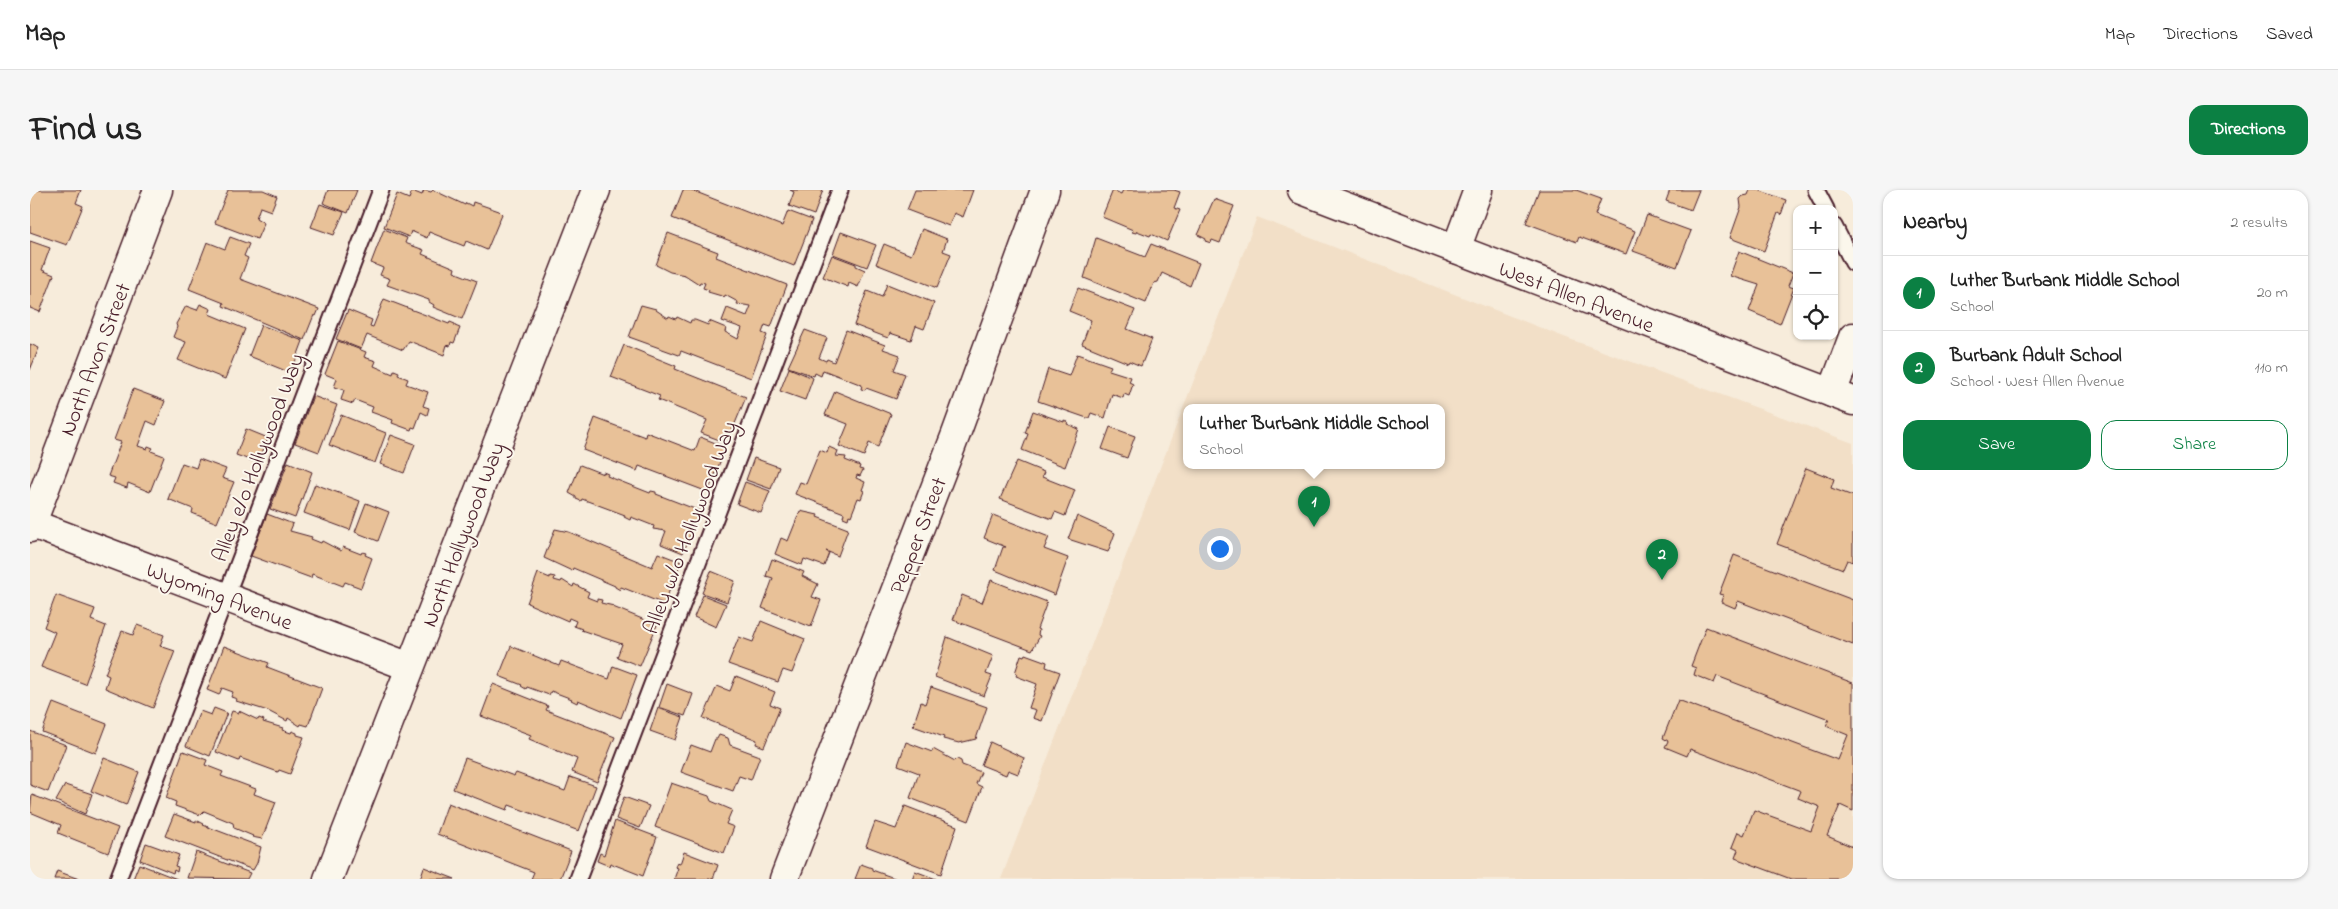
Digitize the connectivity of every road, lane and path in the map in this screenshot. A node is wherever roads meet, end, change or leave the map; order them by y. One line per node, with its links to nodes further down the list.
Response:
1 (158, 190): 15 (street, North Avon Street)
2 (381, 190): 16 (lane, Alley e/o Hollywood Way)
3 (596, 190): 17 (street, North Hollywood Way)
4 (840, 190): 20 (lane, Alley w/o Hollywood Way)
5 (1045, 190): 21 (street, Pepper Street)
6 (1302, 190): 11 (street, West Allen Avenue)
7 (1478, 190): 11 (street)
8 (1816, 190): 9 (lane)
9 (1824, 205)
10 (1838, 234): 12 (lane)
11 (1456, 249): 14 (street, West Allen Avenue)
12 (1853, 263)
13 (1853, 337): 14 (street)
14 (1842, 397)
15 (31, 525): 16 (street, Wyoming Avenue)
16 (226, 598): 17 (street, Wyoming Avenue); 18 (lane, Alley e/o Hollywood Way)
17 (410, 666): 19 (street, North Hollywood Way)
18 (118, 879)
19 (328, 879)
20 (578, 879)
21 (784, 879)

